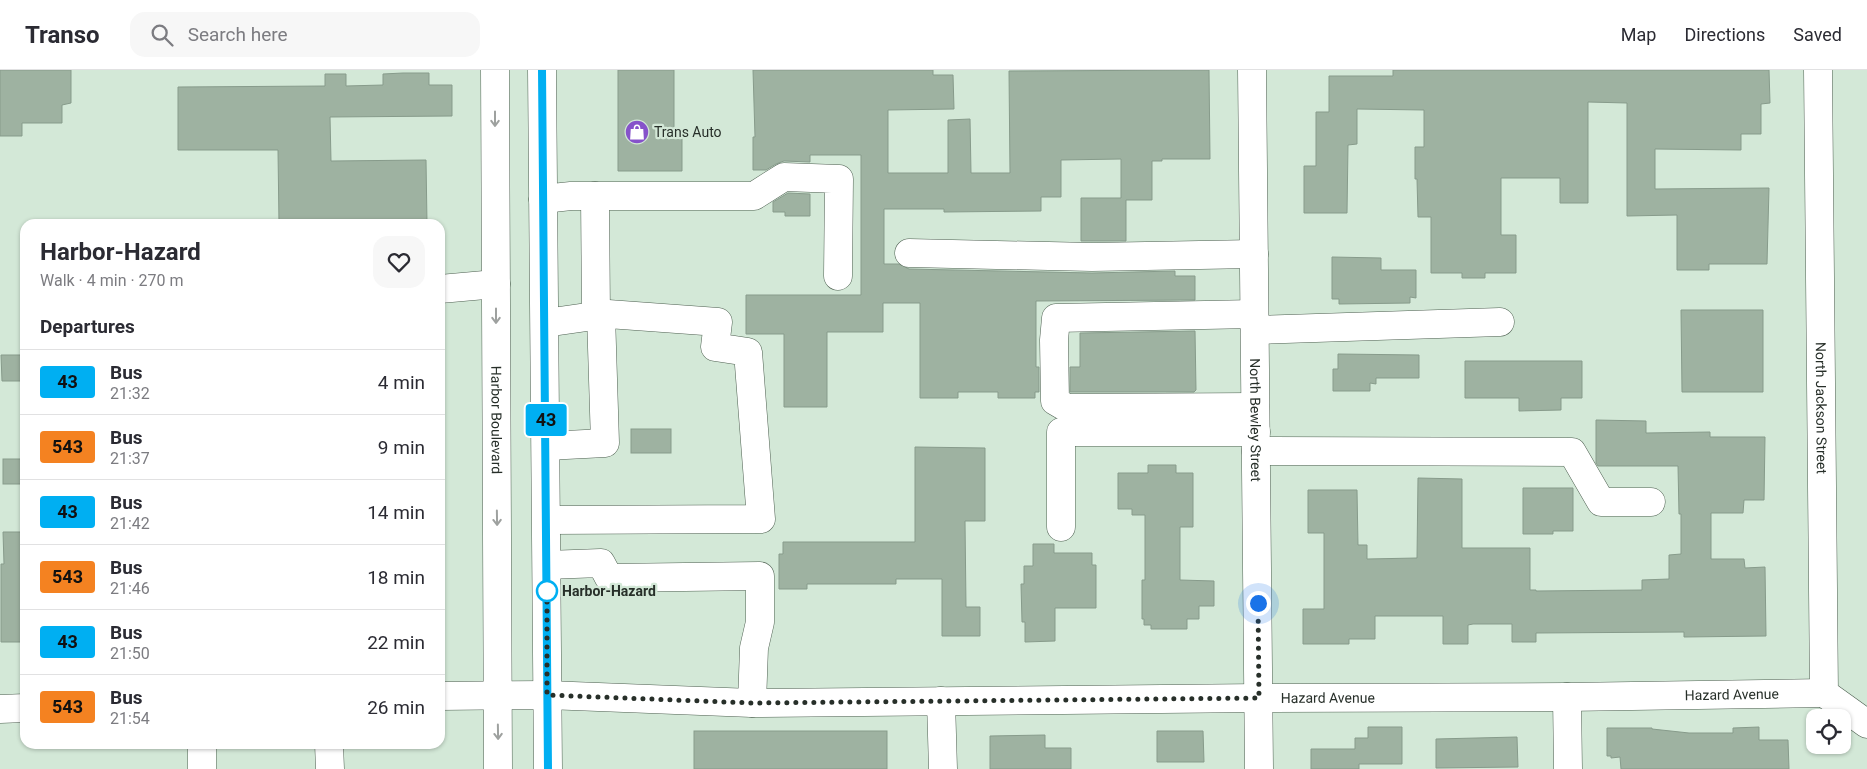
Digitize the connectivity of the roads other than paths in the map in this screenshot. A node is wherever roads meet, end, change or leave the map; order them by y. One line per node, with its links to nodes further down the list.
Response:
1 (495, 70): 10 (street, Harbor Boulevard, one-way to 10)
2 (542, 70): 6 (street)
3 (1252, 70): 8 (street, North Bewley Street)
4 (1818, 70): 22 (street, North Jackson Street)
5 (595, 196): 6 (street); 9 (street); 12 (street)
6 (544, 199): 15 (street)
7 (909, 253): 8 (street)
8 (1254, 254): 13 (street, North Bewley Street)
9 (838, 276)
10 (496, 284): 11 (street); 23 (street, Harbor Boulevard, one-way to 23)
11 (445, 289)
12 (598, 315): 15 (street); 17 (street); 19 (street)
13 (1254, 322): 14 (street); 16 (street, North Bewley Street); 16 (street)
14 (1500, 322)
15 (545, 323): 17 (street)
16 (1256, 430): 18 (street); 20 (street); 27 (street, North Bewley Street)
17 (546, 446): 19 (street)
18 (1651, 502)
19 (547, 520): 21 (street)
20 (1062, 527)
21 (547, 565): 24 (street); 29 (street)
22 (1824, 693): 26 (street, Hazard Avenue); 32 (street)
23 (497, 695): 24 (street, Hazard Avenue); 25 (street, Hazard Avenue); 37 (street, Harbor Boulevard, one-way to 37)
24 (547, 695): 29 (street, Hazard Avenue); 38 (street)
25 (445, 696)
26 (1567, 697): 27 (street, Hazard Avenue); 41 (street)
27 (1259, 698): 28 (street, Hazard Avenue); 40 (street, North Bewley Street)
28 (942, 701): 29 (street, Hazard Avenue); 39 (street)
29 (752, 703)
30 (20, 708): 31 (street)
31 (0, 709)
32 (1867, 724)
33 (202, 749): 35 (street)
34 (329, 749): 36 (street)
35 (202, 769)
36 (330, 769)
37 (498, 769)
38 (548, 769)
39 (943, 769)
40 (1259, 769)
41 (1568, 769)

